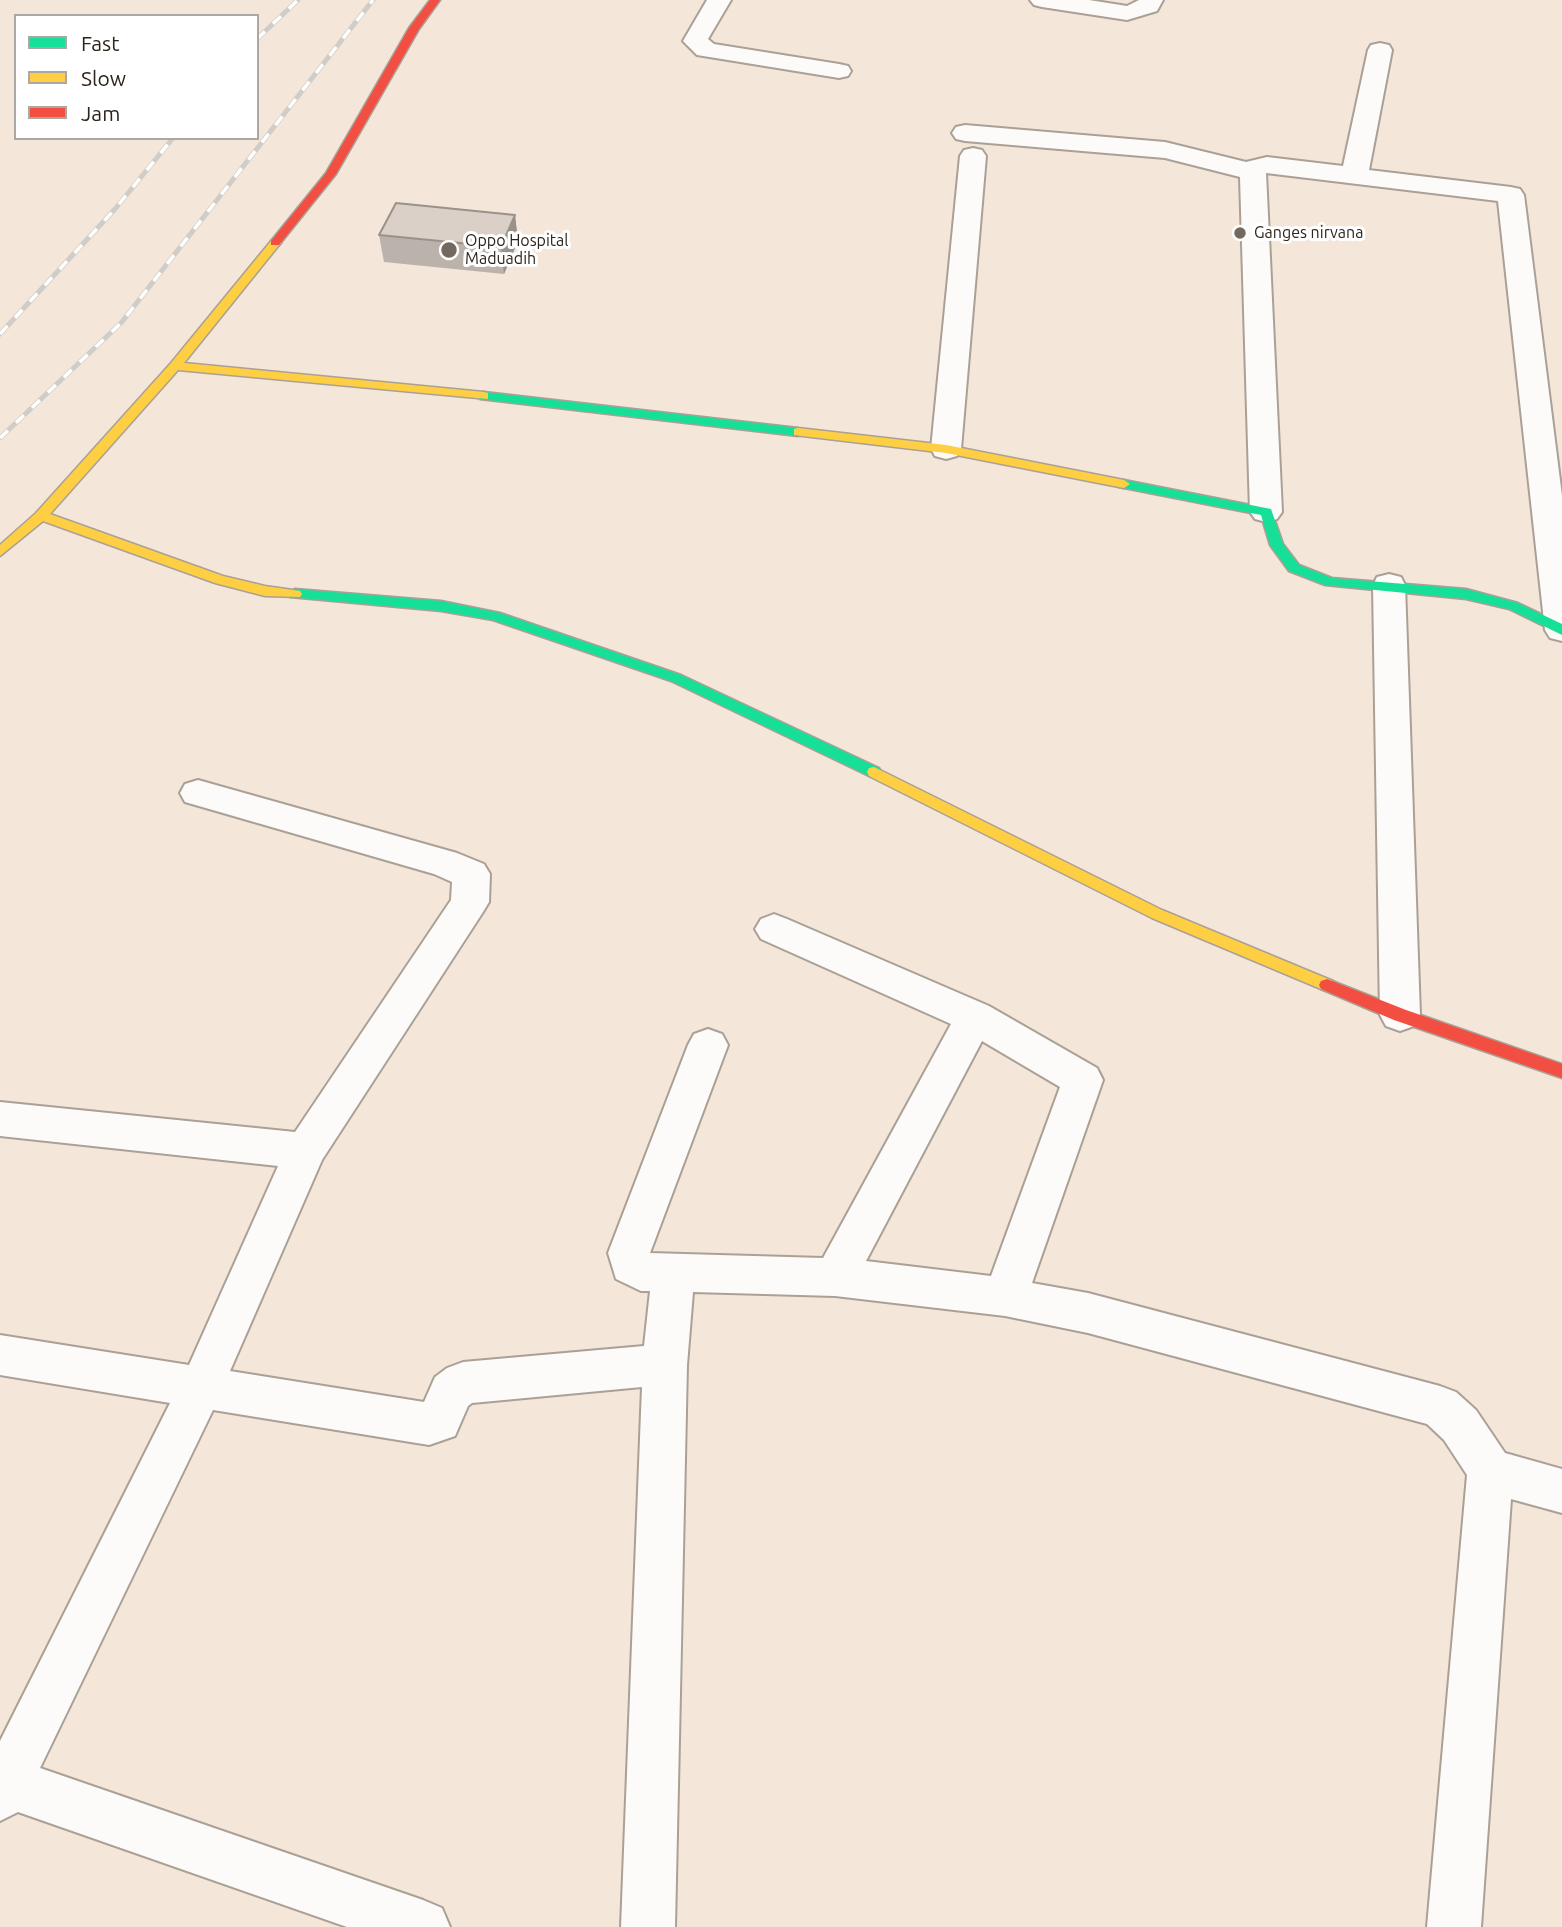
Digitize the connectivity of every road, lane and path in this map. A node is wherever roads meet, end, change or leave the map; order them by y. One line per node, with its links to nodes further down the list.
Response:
1 (435, 0): 9 (street)
2 (719, 0): 6 (street)
3 (1042, 0): 4 (street)
4 (1151, 0)
5 (1380, 50): 8 (street)
6 (839, 71)
7 (1253, 172): 8 (street); 10 (street); 11 (street)
8 (1355, 176): 15 (street)
9 (175, 366): 10 (street); 12 (street)
10 (946, 449): 11 (street)
11 (1266, 512): 14 (street)
12 (41, 516): 13 (street); 18 (street)
13 (0, 552)
14 (1389, 585): 15 (street); 18 (street)
15 (1562, 630)
16 (198, 793): 23 (street)
17 (774, 929): 19 (street)
18 (1401, 1015): 21 (street)
19 (975, 1017): 25 (street); 26 (street)
20 (708, 1045): 24 (street)
21 (1562, 1071)
22 (0, 1119): 23 (street)
23 (305, 1151): 29 (street)
24 (673, 1272): 25 (street); 28 (street)
25 (835, 1277): 26 (street)
26 (1005, 1297): 30 (street)
27 (0, 1355): 29 (street)
28 (665, 1365): 29 (street); 34 (street)
29 (201, 1387): 32 (street)
30 (1490, 1471): 31 (street); 35 (street)
31 (1562, 1491)
32 (2, 1789): 33 (street)
33 (423, 1927)
34 (648, 1927)
35 (1454, 1927)

